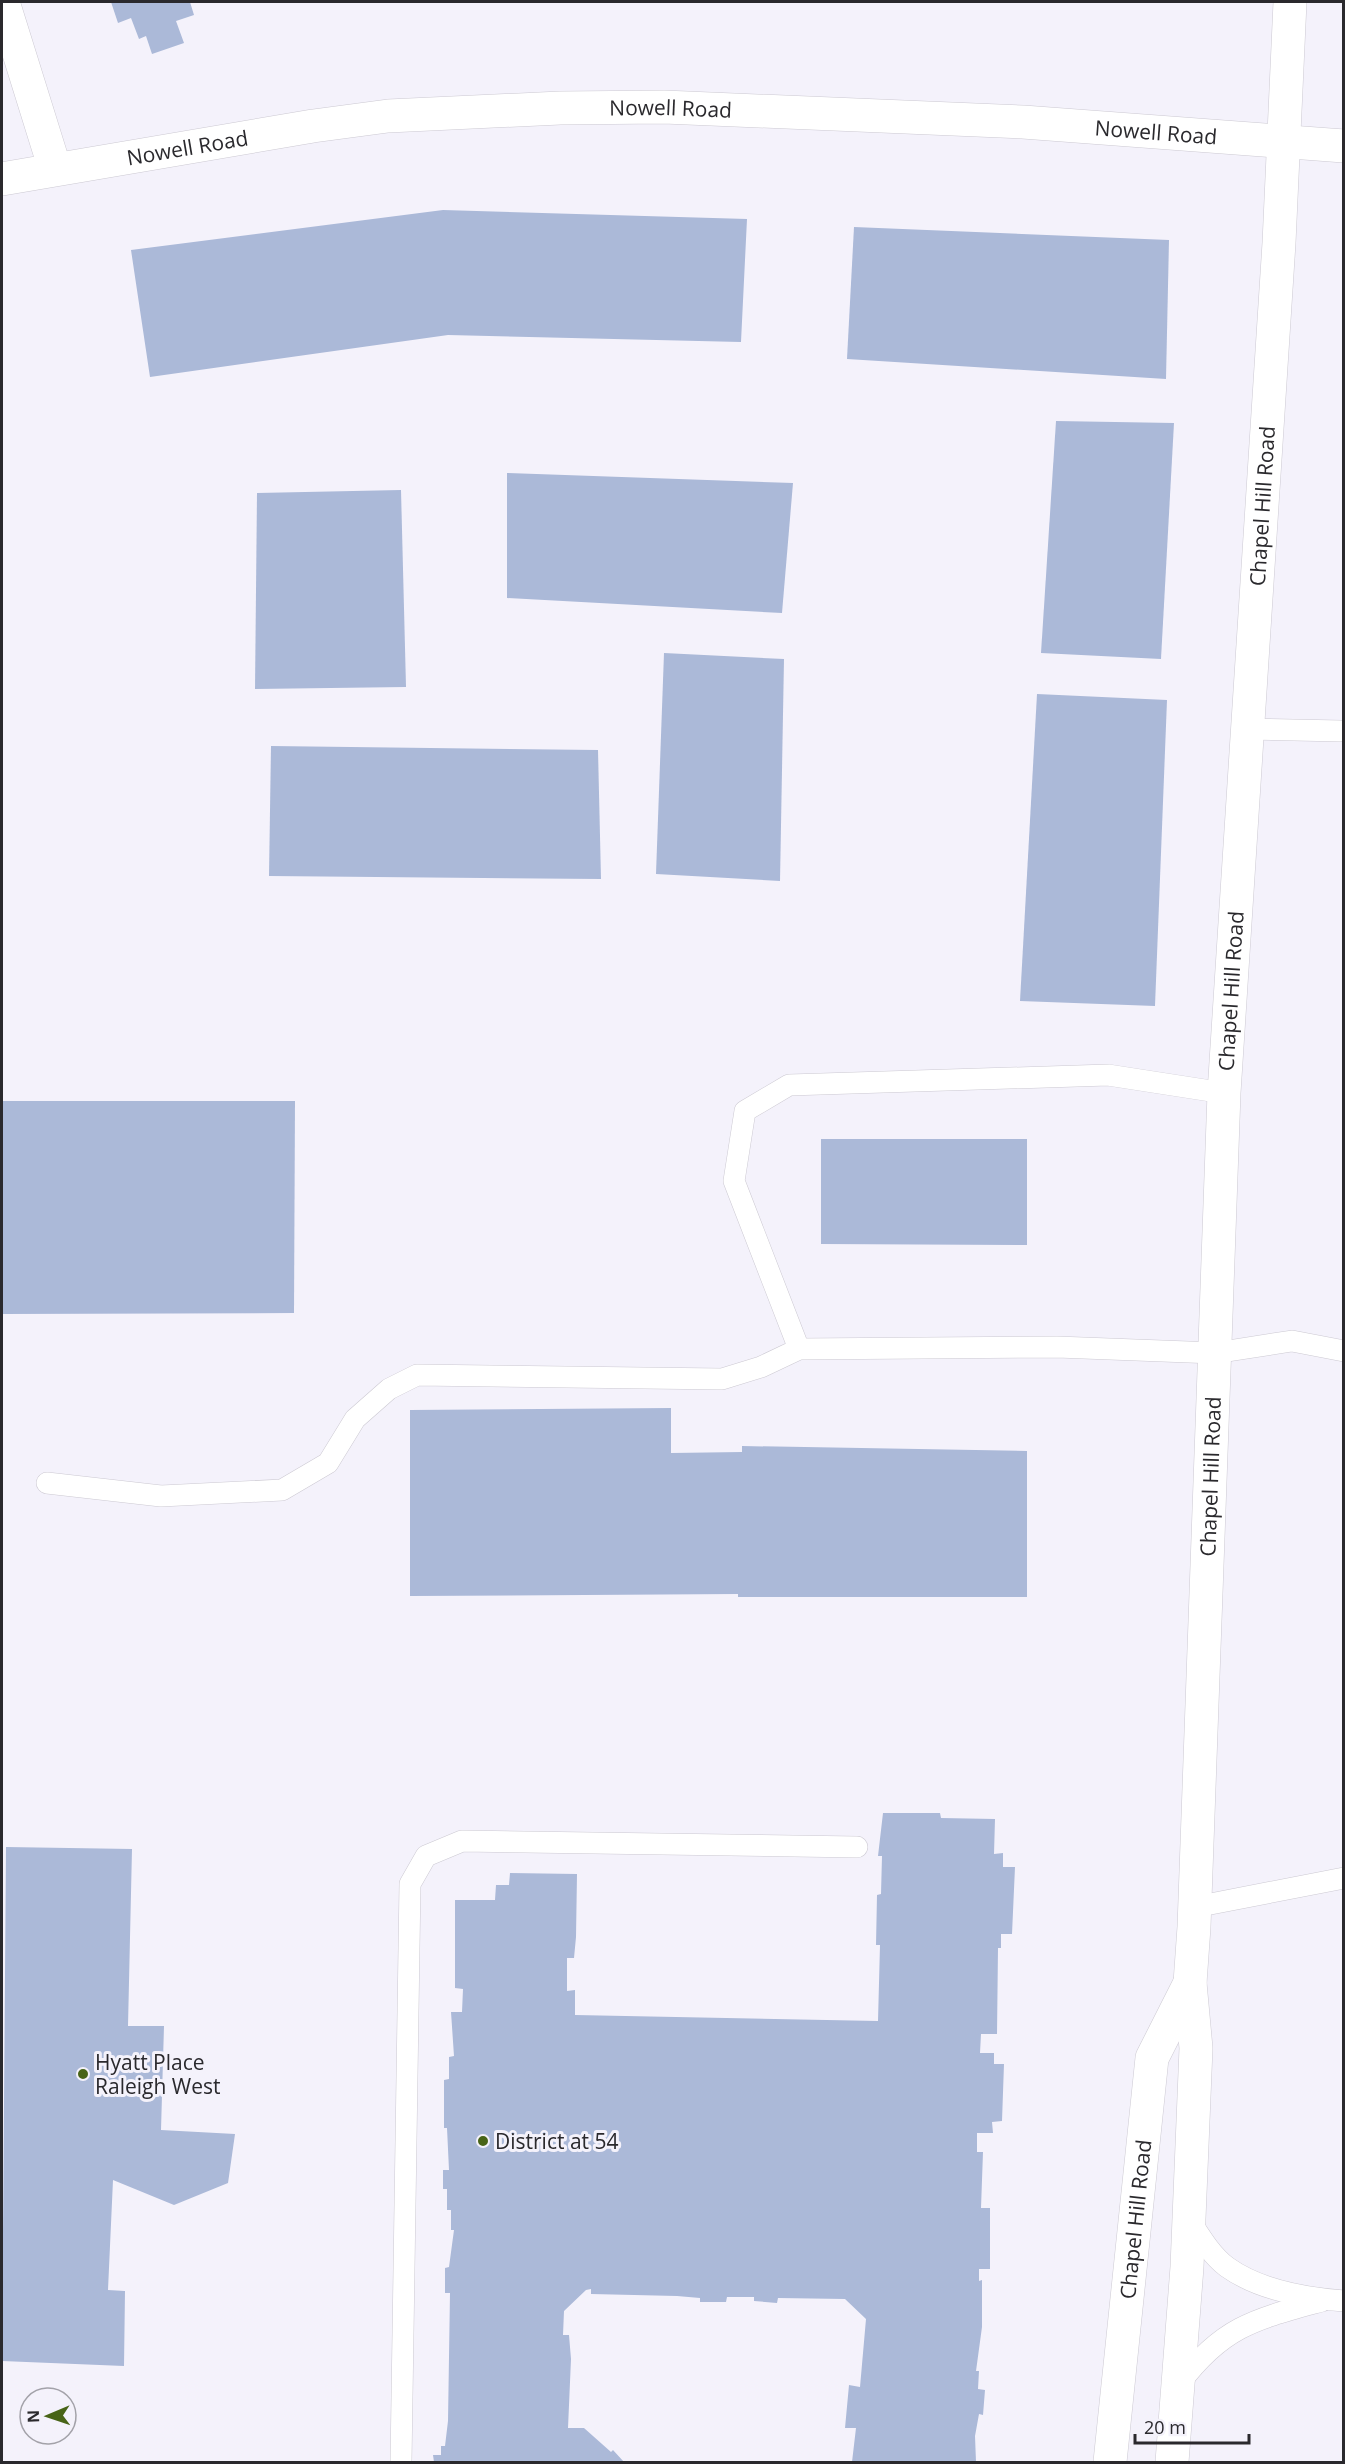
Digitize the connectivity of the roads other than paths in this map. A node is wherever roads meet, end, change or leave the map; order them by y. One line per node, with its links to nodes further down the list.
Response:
1 (3, 2): 5 (main road)
2 (1290, 2): 3 (main road, Chapel Hill Road)
3 (1284, 142): 4 (main road, Nowell Road); 5 (main road, Nowell Road); 7 (main road, Chapel Hill Road)
4 (1344, 146)
5 (55, 169): 6 (main road, Nowell Road)
6 (2, 179)
7 (1248, 729): 8 (lane); 9 (main road, Chapel Hill Road)
8 (1341, 731)
9 (1224, 1093): 10 (lane); 12 (main road, Chapel Hill Road)
10 (799, 1349): 12 (lane); 13 (lane)
11 (1344, 1351): 12 (lane)
12 (1215, 1353): 16 (main road, Chapel Hill Road)
13 (47, 1484)
14 (857, 1847): 21 (lane)
15 (1344, 1878): 16 (lane)
16 (1195, 1907): 17 (main road, Chapel Hill Road)
17 (1190, 1983): 18 (main road, Chapel Hill Road); 22 (main road, Chapel Hill Road)
18 (1189, 2218): 19 (lane); 20 (main road, Chapel Hill Road)
19 (1335, 2300): 20 (lane)
20 (1178, 2386): 23 (main road, Chapel Hill Road)
21 (401, 2463)
22 (1110, 2463)
23 (1172, 2463)

